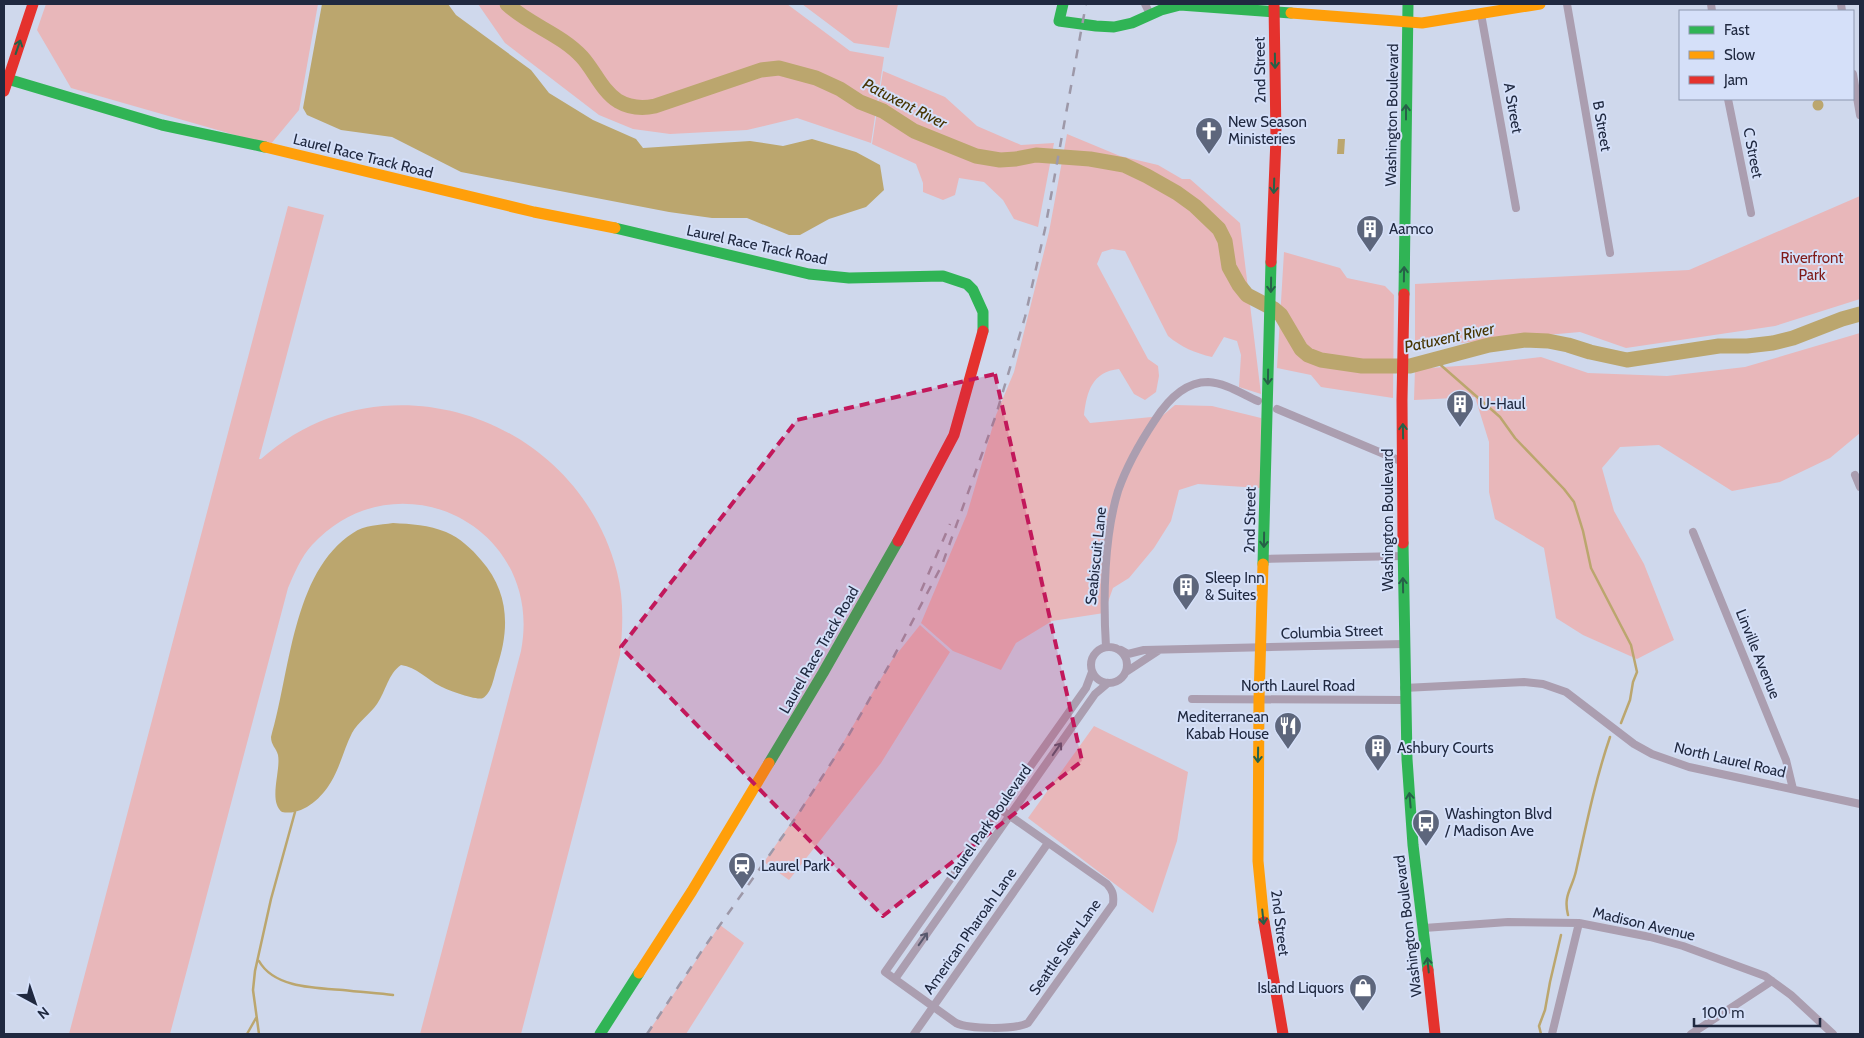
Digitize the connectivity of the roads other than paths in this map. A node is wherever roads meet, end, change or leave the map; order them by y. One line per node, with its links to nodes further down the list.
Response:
1 (33, 4): 12 (street, one-way to 1)
2 (1063, 4): 9 (street)
3 (1408, 4): 11 (street, Washington Boulevard)
4 (1540, 4): 7 (street)
5 (1567, 4): 19 (street, B Street)
6 (1177, 5): 8 (street); 9 (street)
7 (1516, 6): 10 (street)
8 (1274, 8): 11 (street); 27 (street, 2nd Street, one-way to 27)
9 (1147, 9)
10 (1481, 14): 11 (street); 17 (street, A Street)
11 (1408, 22): 22 (street, Washington Boulevard, one-way to 11)
12 (6, 79): 14 (street); 49 (street, Laurel Race Track Road)
13 (1854, 80): 16 (street)
14 (4, 91)
15 (1728, 100): 18 (street, C Street)
16 (1860, 114)
17 (1516, 208)
18 (1751, 213)
19 (1610, 253)
20 (1258, 401): 29 (street, Seabiscuit Lane)
21 (1277, 409): 22 (street)
22 (1403, 462): 26 (street, Washington Boulevard)
23 (1855, 475): 24 (street)
24 (1860, 487)
25 (1693, 532): 39 (street, Linville Avenue)
26 (1403, 556): 27 (street); 28 (street, Washington Boulevard, one-way to 26)
27 (1264, 559): 30 (street, 2nd Street)
28 (1403, 644): 30 (street, Columbia Street); 36 (street, Washington Boulevard)
29 (1106, 647): 31 (street); 33 (street, Laurel Park Boulevard)
30 (1261, 648): 32 (street); 38 (street, 2nd Street)
31 (1120, 650): 32 (street); 34 (street)
32 (1158, 651): 34 (street, Laurel Park Boulevard)
33 (1092, 672): 35 (street); 41 (street, Laurel Park Boulevard)
34 (1126, 672): 35 (street, Laurel Park Boulevard)
35 (1108, 683): 42 (street, Laurel Park Boulevard, one-way to 35)
36 (1404, 694): 38 (street, North Laurel Road); 39 (street, North Laurel Road); 45 (street, Washington Boulevard, one-way to 36)
37 (1192, 699): 38 (street, North Laurel Road)
38 (1260, 699): 51 (street, 2nd Street, one-way to 51)
39 (1794, 789): 40 (street, North Laurel Road)
40 (1860, 804)
41 (1000, 809): 42 (street, Seattle Slew Lane); 46 (street, Laurel Park Boulevard)
42 (1010, 816): 43 (street, Seattle Slew Lane); 46 (street, Laurel Park Boulevard, one-way to 42)
43 (1048, 843): 48 (street, American Pharoah Lane); 48 (street, Seattle Slew Lane)
44 (1578, 923): 45 (street, Madison Avenue); 47 (street, Madison Avenue); 53 (street)
45 (1424, 928): 52 (street, Washington Boulevard, one-way to 45)
46 (895, 979): 48 (street)
47 (1772, 981): 54 (street); 55 (street, Madison Avenue)
48 (934, 1007): 50 (street, American Pharoah Lane)
49 (600, 1034)
50 (914, 1034)
51 (1283, 1034)
52 (1435, 1034)
53 (1552, 1034)
54 (1691, 1034)
55 (1833, 1034)

